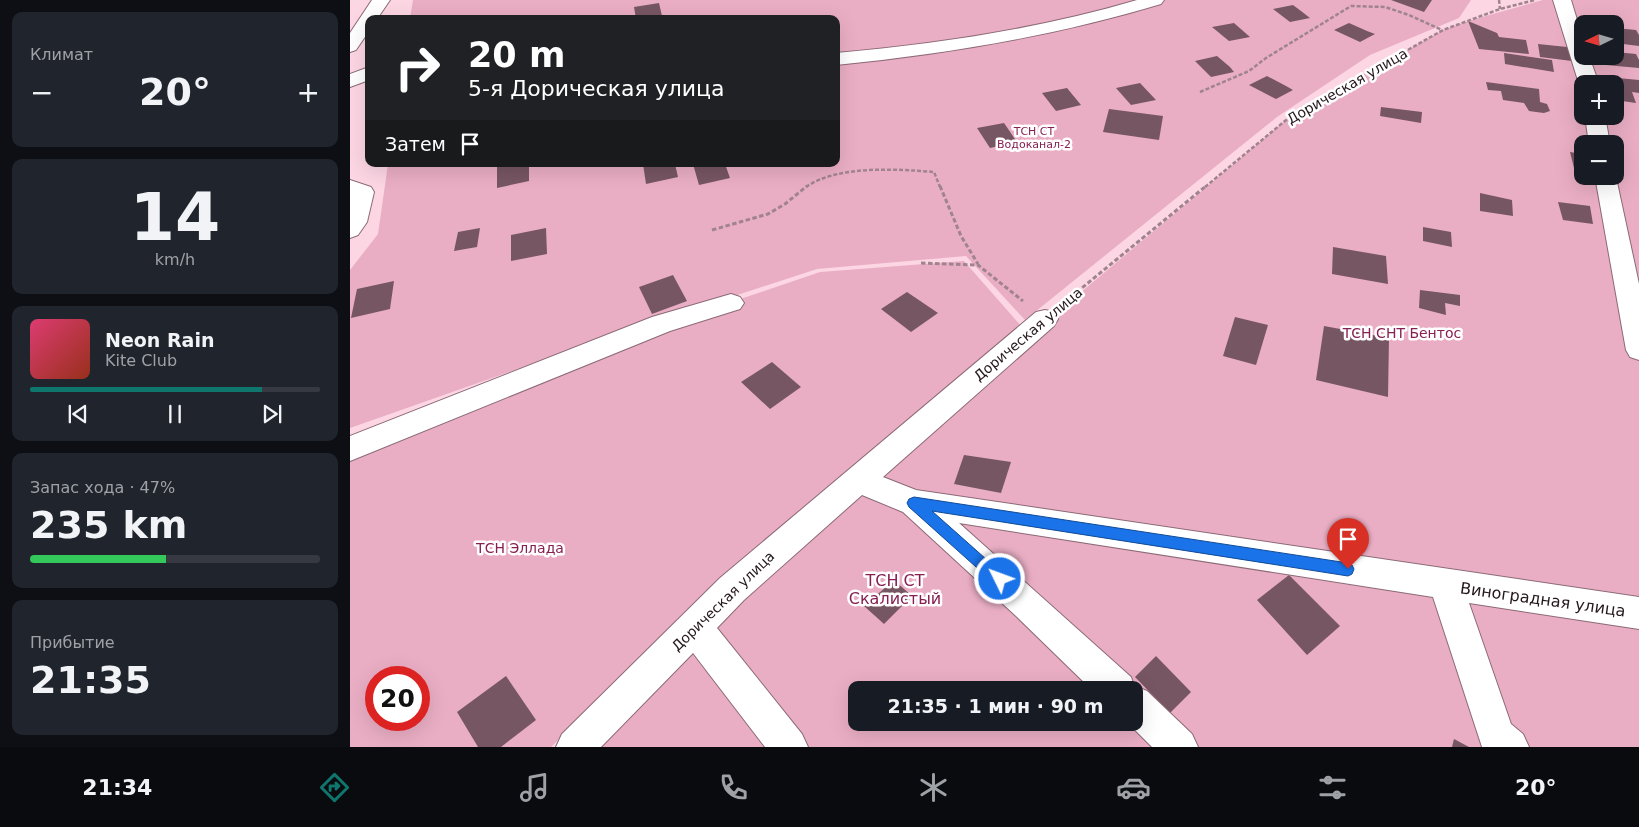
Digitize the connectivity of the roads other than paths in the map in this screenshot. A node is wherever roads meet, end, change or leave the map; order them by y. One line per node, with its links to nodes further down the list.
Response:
1 (381, 0): 4 (lane)
2 (1155, 0): 7 (lane)
3 (1562, 0): 9 (lane)
4 (371, 15)
5 (365, 24): 6 (lane)
6 (350, 46)
7 (840, 58)
8 (365, 75): 10 (lane)
9 (1585, 75)
10 (350, 81)
11 (1608, 185): 16 (lane)
12 (350, 187): 13 (lane)
13 (350, 230)
14 (731, 303): 17 (lane)
15 (1045, 318): 18 (lane, Дорическая улица)
16 (1639, 350)
17 (350, 449)
18 (857, 480): 19 (lane); 22 (lane, Дорическая улица)
19 (914, 503): 20 (lane, Виноградная улица); 23 (lane)
20 (1446, 584): 21 (lane, Виноградная улица); 28 (lane)
21 (1639, 613)
22 (694, 627): 25 (lane, Дорическая улица); 26 (lane)
23 (1108, 681)
24 (1143, 713): 27 (lane)
25 (575, 747)
26 (789, 747)
27 (1179, 747)
28 (1510, 747)

